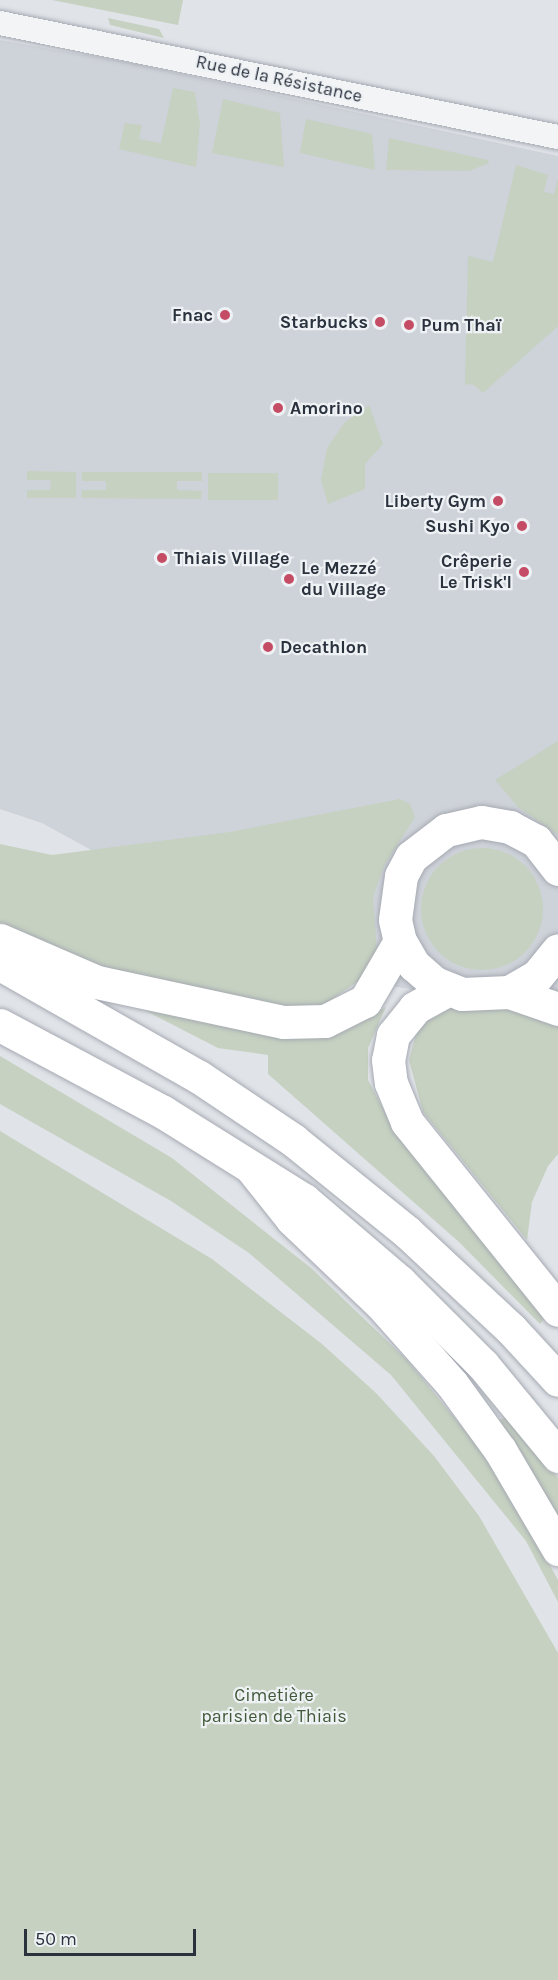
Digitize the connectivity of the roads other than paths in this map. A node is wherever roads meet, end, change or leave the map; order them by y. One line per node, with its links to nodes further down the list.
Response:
1 (0, 23): 2 (street, Rue de la Résistance)
2 (558, 137)
3 (558, 869): 5 (main road)
4 (0, 940): 5 (main road)
5 (400, 941): 8 (main road)
6 (558, 950): 9 (main road)
7 (0, 964): 14 (main road)
8 (447, 990): 9 (main road); 13 (main road)
9 (509, 992): 10 (main road)
10 (558, 1009)
11 (0, 1025): 12 (main road)
12 (249, 1166): 15 (main road); 16 (main road)
13 (558, 1310)
14 (558, 1380)
15 (558, 1456)
16 (558, 1549)

